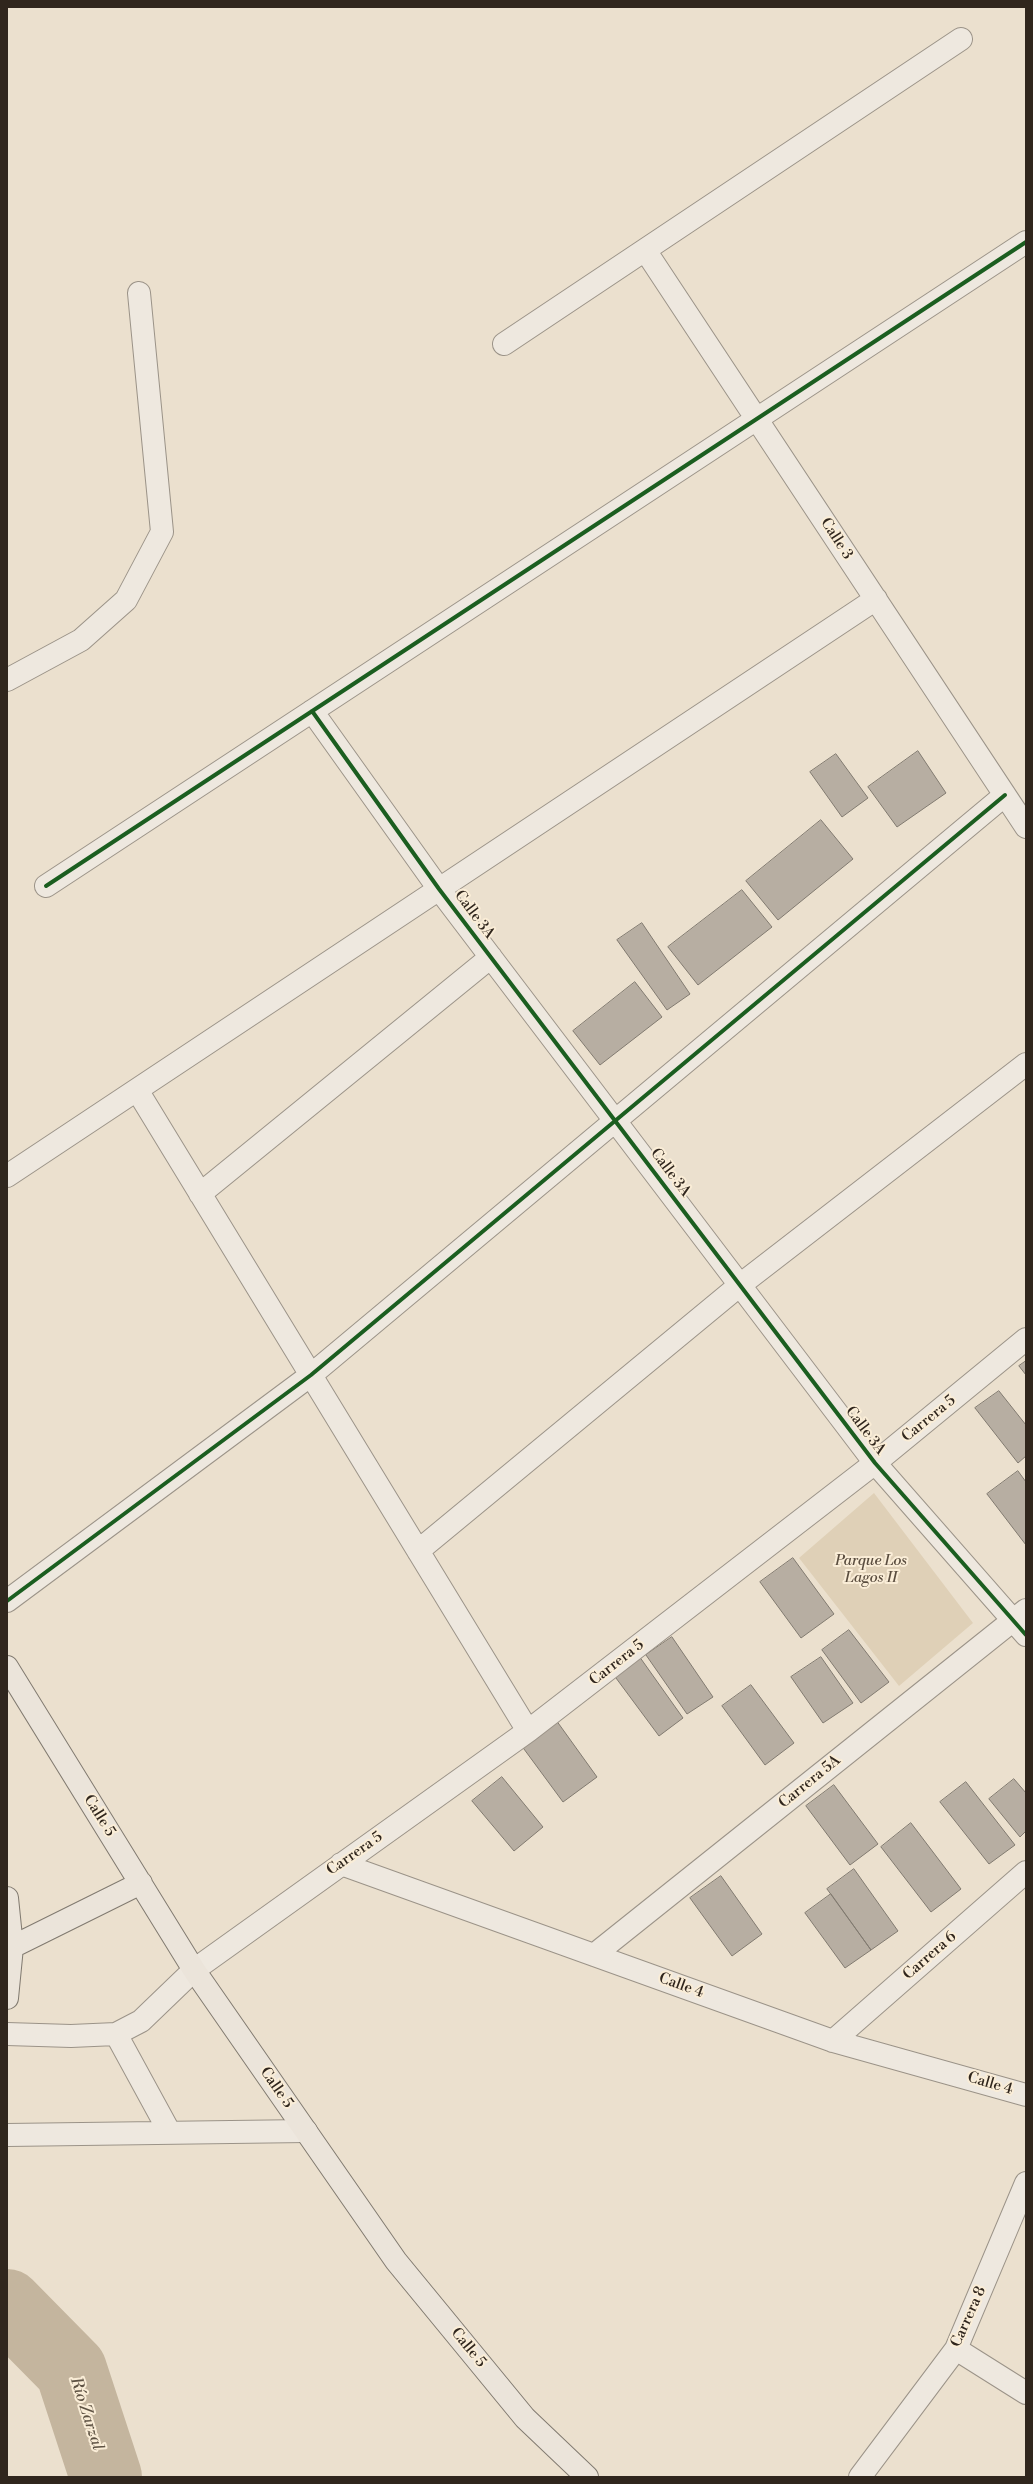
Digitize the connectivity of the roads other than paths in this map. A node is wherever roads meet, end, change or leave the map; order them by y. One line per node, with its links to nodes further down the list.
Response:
1 (961, 40): 3 (street)
2 (1026, 242): 6 (street)
3 (645, 250): 5 (street); 6 (street, Calle 3)
4 (140, 294): 8 (street)
5 (504, 344)
6 (757, 419): 7 (street, Calle 3); 9 (street)
7 (876, 599): 10 (street, Calle 3); 13 (street)
8 (7, 680)
9 (312, 711): 12 (street); 13 (street, Calle 3A)
10 (1005, 795): 11 (street, Calle 3); 17 (street)
11 (1026, 827)
12 (46, 886)
13 (439, 889): 14 (street, Calle 3A); 16 (street)
14 (491, 957): 17 (street, Calle 3A); 19 (street)
15 (1026, 1064): 20 (street)
16 (137, 1090): 18 (street); 19 (street)
17 (616, 1121): 20 (street, Calle 3A); 22 (street)
18 (7, 1176)
19 (200, 1194): 22 (street)
20 (740, 1285): 23 (street, Calle 3A); 24 (street)
21 (1026, 1339): 23 (street, Carrera 5)
22 (311, 1375): 24 (street); 25 (street)
23 (874, 1464): 26 (street, Calle 3A); 28 (street, Carrera 5)
24 (418, 1551): 28 (street)
25 (7, 1601)
26 (1022, 1622): 34 (street, Carrera 5A)
27 (7, 1667): 31 (main road, Calle 5)
28 (528, 1731): 29 (street, Carrera 5)
29 (340, 1864): 34 (street, Calle 4); 35 (street, Carrera 5)
30 (1026, 1872): 39 (street, Carrera 6)
31 (141, 1883): 33 (main road); 35 (main road, Calle 5)
32 (7, 1898): 33 (main road)
33 (12, 1947): 36 (main road)
34 (594, 1955): 39 (street, Calle 4)
35 (194, 1970): 38 (street, Carrera 5); 41 (main road, Calle 5)
36 (7, 1998)
37 (7, 2034): 38 (street)
38 (116, 2034): 42 (street)
39 (833, 2040): 40 (street, Calle 4)
40 (1026, 2094)
41 (306, 2131): 42 (street); 47 (main road, Calle 5)
42 (170, 2132): 43 (street)
43 (7, 2135)
44 (1026, 2182): 45 (street, Carrera 8)
45 (956, 2349): 46 (street); 48 (street, Carrera 8)
46 (1026, 2393)
47 (586, 2477)
48 (860, 2477)

